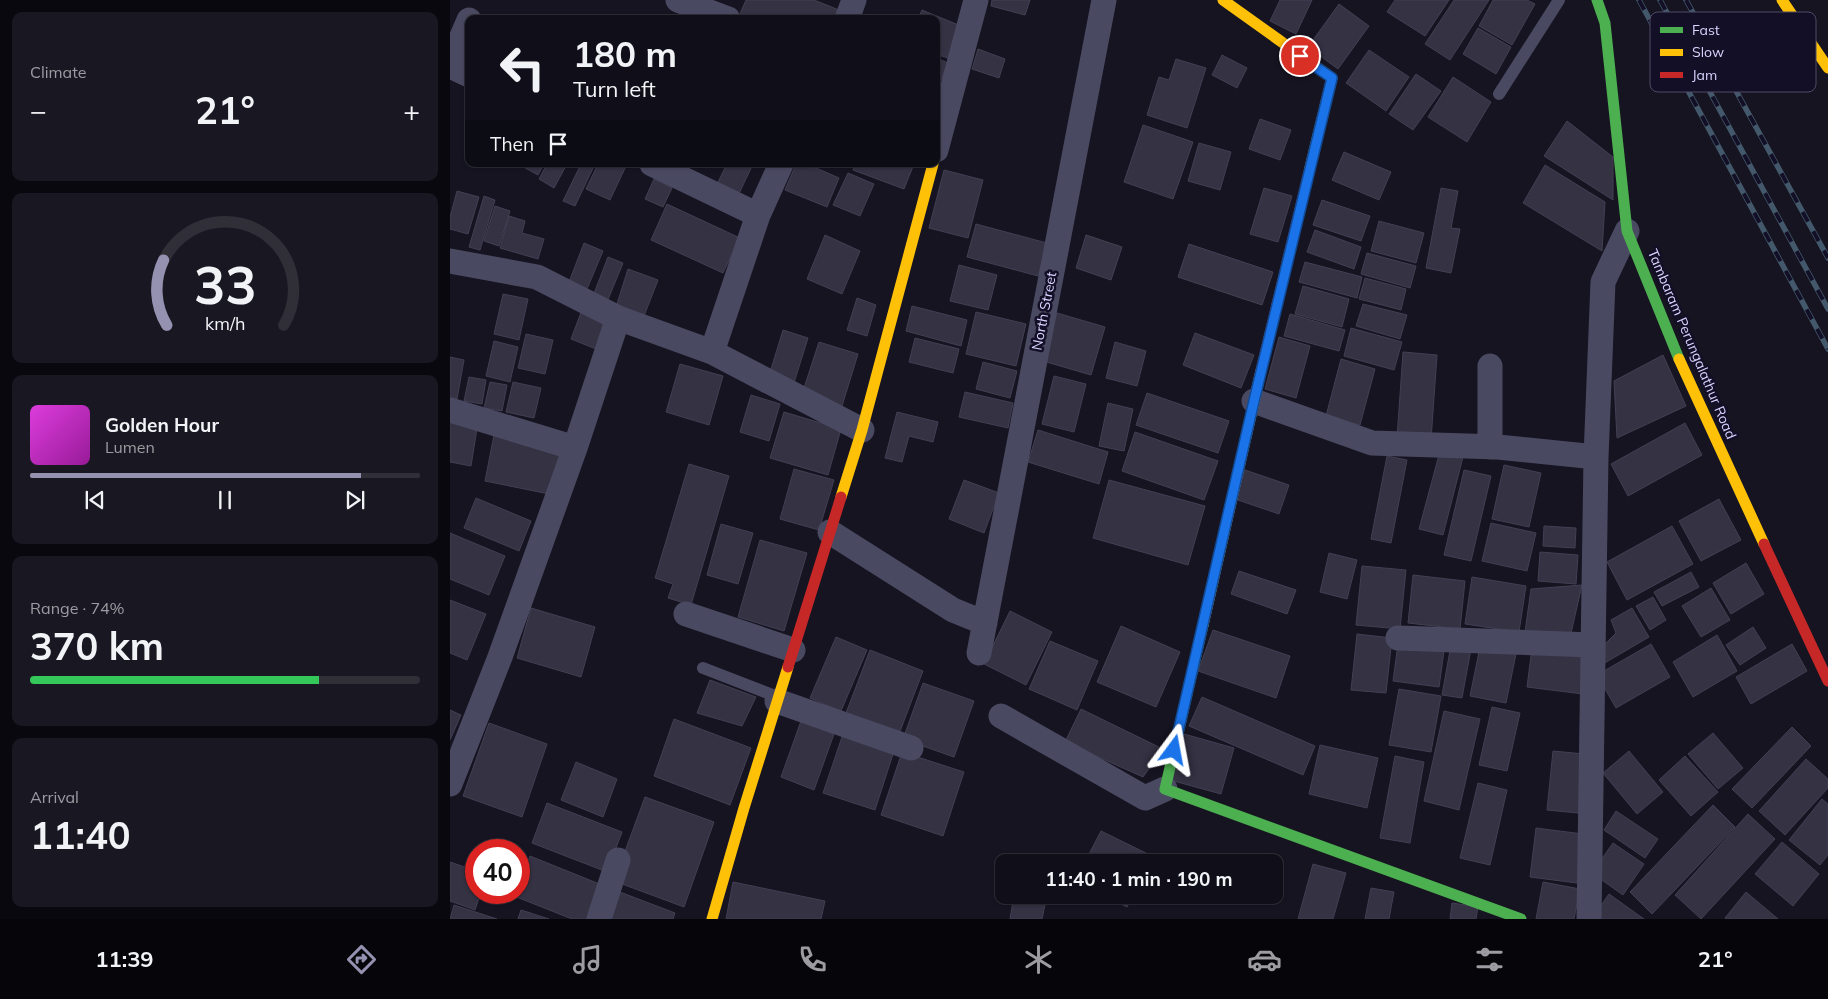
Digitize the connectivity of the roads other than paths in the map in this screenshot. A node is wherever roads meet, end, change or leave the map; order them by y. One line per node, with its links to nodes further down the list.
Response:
1 (477, 0): 11 (street)
2 (678, 0): 12 (street)
3 (854, 0): 13 (street)
4 (976, 0): 20 (street)
5 (1104, 0): 38 (street, North Street)
6 (1223, 0): 30 (street)
7 (1559, 0): 19 (lane)
8 (1597, 0): 25 (street, Tambaram Perungalathur Road)
9 (1782, 0): 10 (street)
10 (1790, 12)
11 (471, 15)
12 (717, 15)
13 (848, 15)
14 (465, 29): 16 (street)
15 (1816, 50): 17 (street)
16 (450, 65): 18 (street)
17 (1826, 65)
18 (465, 73)
19 (1499, 94)
20 (940, 135)
21 (658, 167): 24 (street)
22 (780, 167): 24 (street)
23 (932, 167): 32 (street)
24 (758, 215): 28 (street)
25 (1627, 231): 35 (street); 44 (street, Tambaram Perungalathur Road)
26 (450, 261): 27 (street)
27 (618, 318): 28 (street); 34 (street)
28 (712, 352): 32 (street)
29 (1490, 366): 33 (street)
30 (1254, 401): 33 (street); 49 (street)
31 (450, 410): 34 (street)
32 (862, 430): 36 (street)
33 (1490, 447): 35 (street)
34 (575, 448): 48 (street)
35 (1596, 457): 40 (street)
36 (830, 532): 38 (street); 41 (street)
37 (686, 614): 41 (street)
38 (985, 623): 42 (street, North Street)
39 (1398, 638): 40 (street)
40 (1593, 645): 54 (street)
41 (793, 650): 45 (street)
42 (979, 653)
43 (703, 668): 45 (lane)
44 (1828, 681)
45 (778, 699): 47 (street); 52 (street)
46 (1001, 716): 49 (street)
47 (911, 748)
48 (450, 784)
49 (1165, 789): 53 (street)
50 (618, 860): 51 (street)
51 (599, 919)
52 (712, 919)
53 (1521, 919)
54 (1589, 919)

